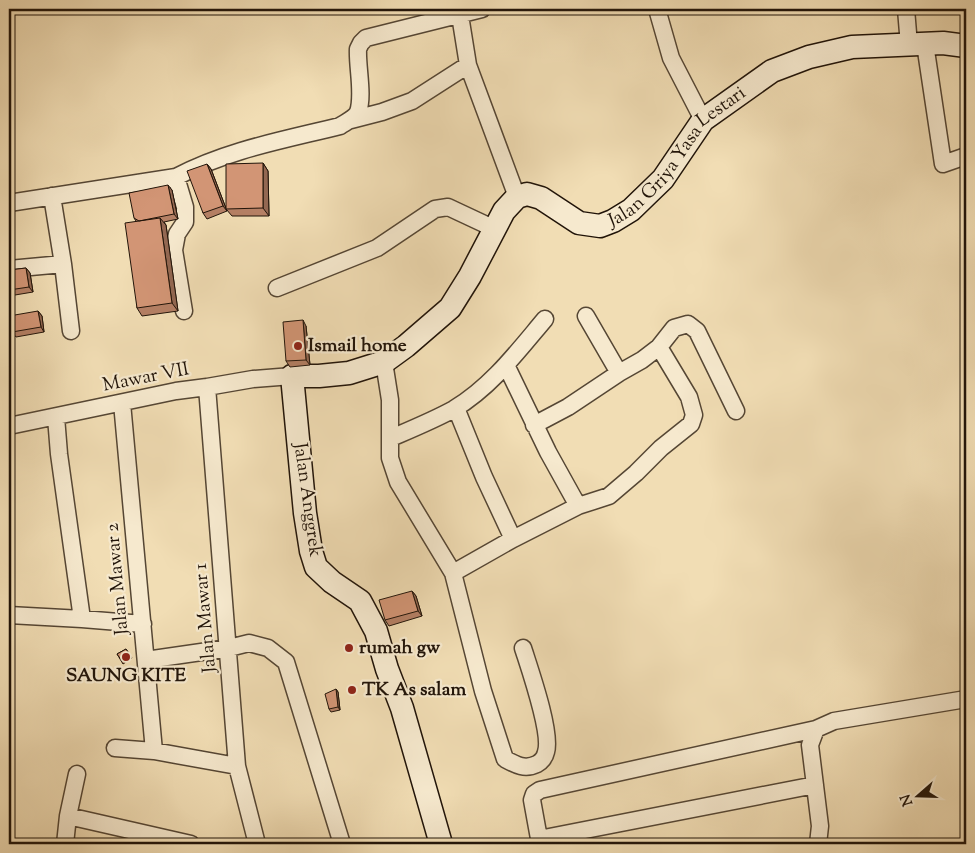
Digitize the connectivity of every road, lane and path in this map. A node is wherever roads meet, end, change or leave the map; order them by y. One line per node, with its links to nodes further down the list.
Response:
1 (482, 9): 4 (street)
2 (657, 9): 9 (street)
3 (906, 9): 5 (street)
4 (459, 12): 7 (street); 8 (street)
5 (917, 44): 6 (street, Jalan Griya Yasa Lestari); 9 (street, Jalan Griya Yasa Lestari); 10 (street)
6 (966, 46)
7 (468, 65): 8 (street); 13 (street)
8 (351, 120): 11 (street)
9 (702, 120): 13 (street, Jalan Griya Yasa Lestari)
10 (966, 156)
11 (176, 177): 12 (street); 19 (street)
12 (52, 196): 14 (street); 16 (street)
13 (517, 197): 15 (street)
14 (9, 203)
15 (495, 229): 18 (street); 24 (street)
16 (63, 264): 17 (street); 22 (street)
17 (9, 269)
18 (277, 288)
19 (184, 311)
20 (586, 316): 26 (street)
21 (545, 319): 25 (street)
22 (71, 331)
23 (658, 347): 26 (street); 31 (street); 36 (street)
24 (384, 362): 27 (street); 35 (street)
25 (506, 365): 30 (street); 33 (street)
26 (619, 373): 33 (street)
27 (292, 376): 28 (street, Mawar VII); 53 (street, Jalan Anggrek)
28 (207, 387): 29 (street, Mawar VII); 42 (street, Jalan Mawar 1)
29 (122, 403): 32 (street, Mawar VII); 41 (street, Jalan Mawar 2)
30 (456, 408): 35 (street); 37 (street)
31 (736, 411)
32 (56, 417): 34 (street, Mawar VII); 40 (street)
33 (534, 425): 36 (street)
34 (9, 426)
35 (391, 438): 38 (street)
36 (578, 506): 37 (street)
37 (513, 539): 38 (street)
38 (453, 573): 43 (street)
39 (9, 615): 40 (street)
40 (82, 619): 41 (street)
41 (143, 624): 44 (street, Jalan Mawar 2)
42 (229, 648): 44 (street); 49 (street, Jalan Mawar 1); 58 (street)
43 (524, 648)
44 (146, 660): 48 (street, Jalan Mawar 2)
45 (966, 699): 46 (street)
46 (816, 729): 51 (street); 54 (street)
47 (115, 748): 48 (street)
48 (154, 751): 49 (street)
49 (237, 766): 57 (street, Jalan Mawar 1)
50 (77, 774): 52 (street)
51 (815, 785): 54 (street); 59 (street)
52 (68, 816): 55 (street); 56 (street)
53 (440, 837)
54 (540, 841)
55 (65, 844)
56 (191, 844)
57 (257, 844)
58 (342, 844)
59 (818, 844)

